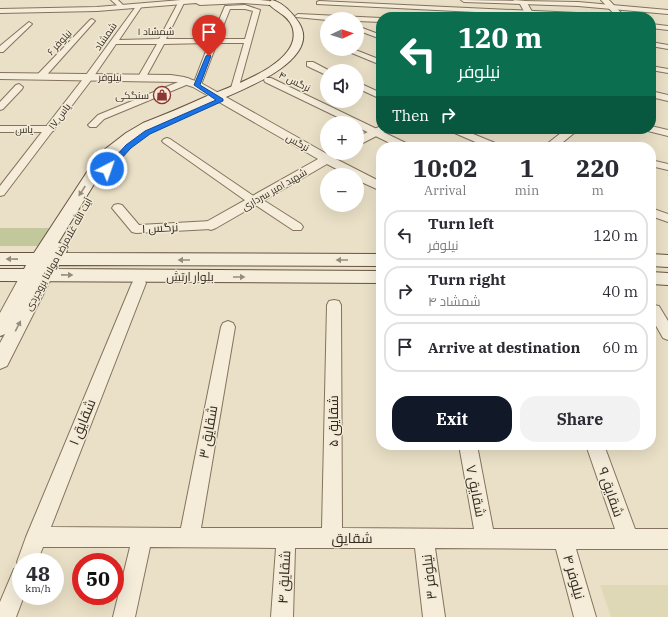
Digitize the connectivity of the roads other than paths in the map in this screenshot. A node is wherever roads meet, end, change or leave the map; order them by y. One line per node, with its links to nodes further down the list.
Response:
1 (114, 0): 16 (street)
2 (210, 0): 11 (street)
3 (464, 0): 7 (street)
4 (566, 0): 13 (street)
5 (605, 0): 15 (street)
6 (287, 1): 8 (main road); 24 (main road, آیت الله غلامرضا مولانا بروجردی)
7 (520, 1): 13 (street); 21 (street)
8 (267, 2): 11 (street); 24 (main road)
9 (346, 2): 12 (street); 19 (street); 20 (street)
10 (648, 2): 17 (street)
11 (181, 3): 14 (street); 34 (street)
12 (319, 3)
13 (578, 4): 15 (street)
14 (139, 6): 16 (street); 37 (street, شمشاد)
15 (613, 6): 17 (street); 22 (street)
16 (122, 7): 18 (street)
17 (659, 10): 23 (street)
18 (0, 11)
19 (342, 12)
20 (488, 12)
21 (528, 12)
22 (617, 12)
23 (668, 12)
24 (294, 16): 25 (street); 51 (main road, آیت الله غلامرضا مولانا بروجردی); 54 (main road, آیت الله غلامرضا مولانا بروجردی)
25 (320, 17)
26 (364, 19): 27 (street)
27 (376, 20)
28 (92, 21): 48 (street, نیلوفر ۶)
29 (29, 24): 40 (street)
30 (656, 27): 31 (street)
31 (668, 28)
32 (364, 31): 33 (street)
33 (376, 35)
34 (162, 41): 35 (street, شمشاد ۱); 37 (street, شمشاد ۱); 50 (street)
35 (215, 41): 36 (street, شمشاد ۱); 36 (street); 52 (street)
36 (248, 41): 54 (street)
37 (113, 42): 49 (street, شمشاد)
38 (656, 45): 39 (street)
39 (668, 47)
40 (0, 50)
41 (364, 56): 42 (street)
42 (376, 61)
43 (310, 64): 44 (street)
44 (320, 69)
45 (656, 69): 46 (street)
46 (668, 71)
47 (0, 76): 48 (street, نیلوفر)
48 (41, 76): 49 (street, نیلوفر)
49 (89, 77): 50 (street, نیلوفر); 66 (street, یاس ۱۷)
50 (142, 77): 52 (street, نیلوفر)
51 (268, 80): 59 (main road, آیت الله غلامرضا مولانا بروجردی); 63 (street, نرگس ۴)
52 (192, 83): 59 (street, نیلوفر); 61 (street)
53 (18, 87): 62 (street)
54 (235, 88): 59 (main road, آیت الله غلامرضا مولانا بروجردی)
55 (364, 88): 57 (street)
56 (142, 89): 61 (street)
57 (376, 94)
58 (656, 95): 60 (street)
59 (218, 98): 80 (street, نرگس); 97 (main road, آیت الله غلامرضا مولانا بروجردی)
60 (668, 98)
61 (134, 104): 64 (street)
62 (0, 107)
63 (343, 116)
64 (93, 125)
65 (364, 126): 68 (street, نرگس ۴)
66 (49, 129): 67 (street, یاس); 86 (street, یاس ۱۷)
67 (0, 130)
68 (376, 130)
69 (656, 130): 71 (street)
70 (376, 132): 75 (street)
71 (668, 133)
72 (384, 134): 77 (street, نرگس ۴)
73 (465, 134): 78 (street)
74 (566, 134): 79 (street)
75 (364, 138)
76 (167, 141): 87 (street)
77 (398, 142)
78 (484, 142)
79 (556, 142)
80 (320, 150)
81 (325, 160): 87 (street, شهید امیر سرداری)
82 (338, 160): 85 (street, نرگس)
83 (656, 164): 84 (street)
84 (668, 167)
85 (376, 184)
86 (0, 193)
87 (254, 200): 91 (street, شهید امیر سرداری); 92 (street)
88 (118, 208): 91 (street, نرگس ۱)
89 (656, 214): 90 (street)
90 (668, 218)
91 (211, 225)
92 (297, 227)
93 (0, 259): 97 (main road, بلوار ارتش, one-way to 93)
94 (376, 260): 97 (main road, بلوار ارتش, one-way to 97)
95 (656, 260): 96 (main road)
96 (668, 261)
97 (41, 267): 98 (main road, بلوار ارتش); 99 (main road, بلوار ارتش, one-way to 99); 106 (street, آیت الله غلامرضا مولانا بروجردی); 108 (street, آیت الله غلامرضا مولانا بروجردی, one-way to 97)
98 (0, 275)
99 (376, 277)
100 (656, 278): 101 (main road)
101 (668, 279)
102 (139, 283): 111 (street, شقایق ۱)
103 (334, 305): 115 (street, شقایق ۵)
104 (656, 313): 107 (street)
105 (228, 327): 113 (street, شقایق ۳)
106 (0, 329)
107 (668, 334)
108 (0, 361)
109 (469, 450): 117 (street, شقایق ۷)
110 (597, 450): 119 (street, شقایق ۹)
111 (36, 537): 112 (street, شقایق); 121 (street, شقایق ۱)
112 (142, 538): 113 (street, شقایق); 124 (street)
113 (189, 538): 114 (street, شقایق)
114 (286, 538): 115 (street, شقایق); 125 (street, شقایق ۴)
115 (332, 538): 116 (street, شقایق)
116 (424, 538): 117 (street, شقایق); 126 (street, نیلوفر ۳)
117 (485, 538): 118 (street, شقایق)
118 (562, 538): 119 (street, شقایق); 127 (street, نیلوفر ۴)
119 (628, 538): 120 (street, شقایق)
120 (668, 539)
121 (30, 553)
122 (12, 599): 123 (street)
123 (5, 617)
124 (124, 617)
125 (282, 617)
126 (434, 617)
127 (585, 617)

